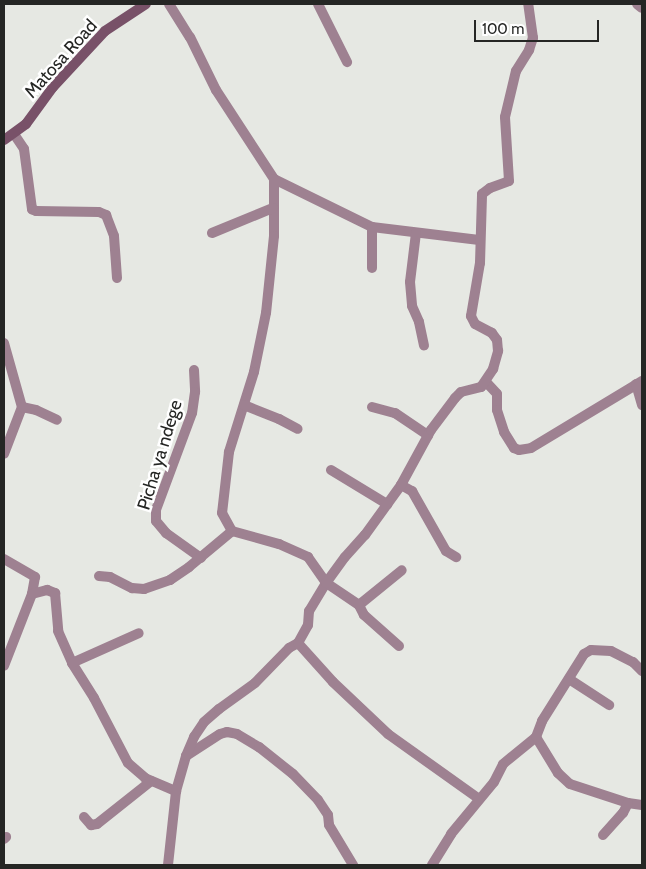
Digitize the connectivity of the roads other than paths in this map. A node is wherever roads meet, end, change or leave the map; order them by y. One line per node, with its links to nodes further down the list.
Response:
1 (146, 4): 8 (street, Matosa Road)
2 (169, 4): 10 (street)
3 (318, 4): 7 (street)
4 (528, 4): 15 (street)
5 (637, 4): 6 (street)
6 (642, 8)
7 (347, 62)
8 (14, 134): 9 (street, Matosa Road); 17 (street)
9 (4, 140)
10 (274, 179): 11 (street); 12 (street)
11 (273, 208): 14 (street); 23 (street)
12 (372, 227): 13 (street); 16 (street)
13 (416, 232): 15 (street); 19 (street)
14 (212, 233)
15 (480, 240): 21 (street)
16 (372, 268)
17 (117, 278)
18 (4, 343): 25 (street)
19 (424, 346)
20 (194, 370): 36 (street, Picha ya ndege)
21 (486, 382): 22 (street); 29 (street)
22 (639, 382): 24 (street)
23 (244, 405): 28 (street); 34 (street)
24 (642, 405)
25 (22, 407): 27 (street); 30 (street)
26 (372, 407): 29 (street)
27 (58, 420)
28 (298, 429)
29 (428, 435): 32 (street)
30 (4, 454)
31 (331, 470): 33 (street)
32 (401, 485): 33 (street); 35 (street)
33 (387, 504): 40 (street)
34 (232, 531): 36 (street); 40 (street)
35 (456, 557)
36 (201, 558): 39 (street)
37 (4, 559): 41 (street)
38 (402, 570): 42 (street)
39 (99, 576)
40 (326, 583): 42 (street); 44 (street)
41 (32, 594): 46 (street); 47 (street)
42 (359, 604): 45 (street)
43 (139, 633): 46 (street)
44 (298, 643): 52 (street); 55 (street)
45 (399, 646)
46 (72, 662): 53 (street)
47 (4, 666)
48 (642, 671): 49 (street)
49 (569, 679): 50 (street); 51 (street)
50 (609, 705)
51 (536, 736): 55 (street); 56 (street)
52 (186, 756): 54 (street); 61 (street)
53 (151, 781): 54 (street); 58 (street)
54 (176, 791): 60 (street)
55 (479, 800): 62 (street)
56 (628, 803): 57 (street); 59 (street)
57 (642, 805)
58 (84, 817)
59 (603, 835)
60 (168, 865)
61 (353, 865)
62 (432, 865)

